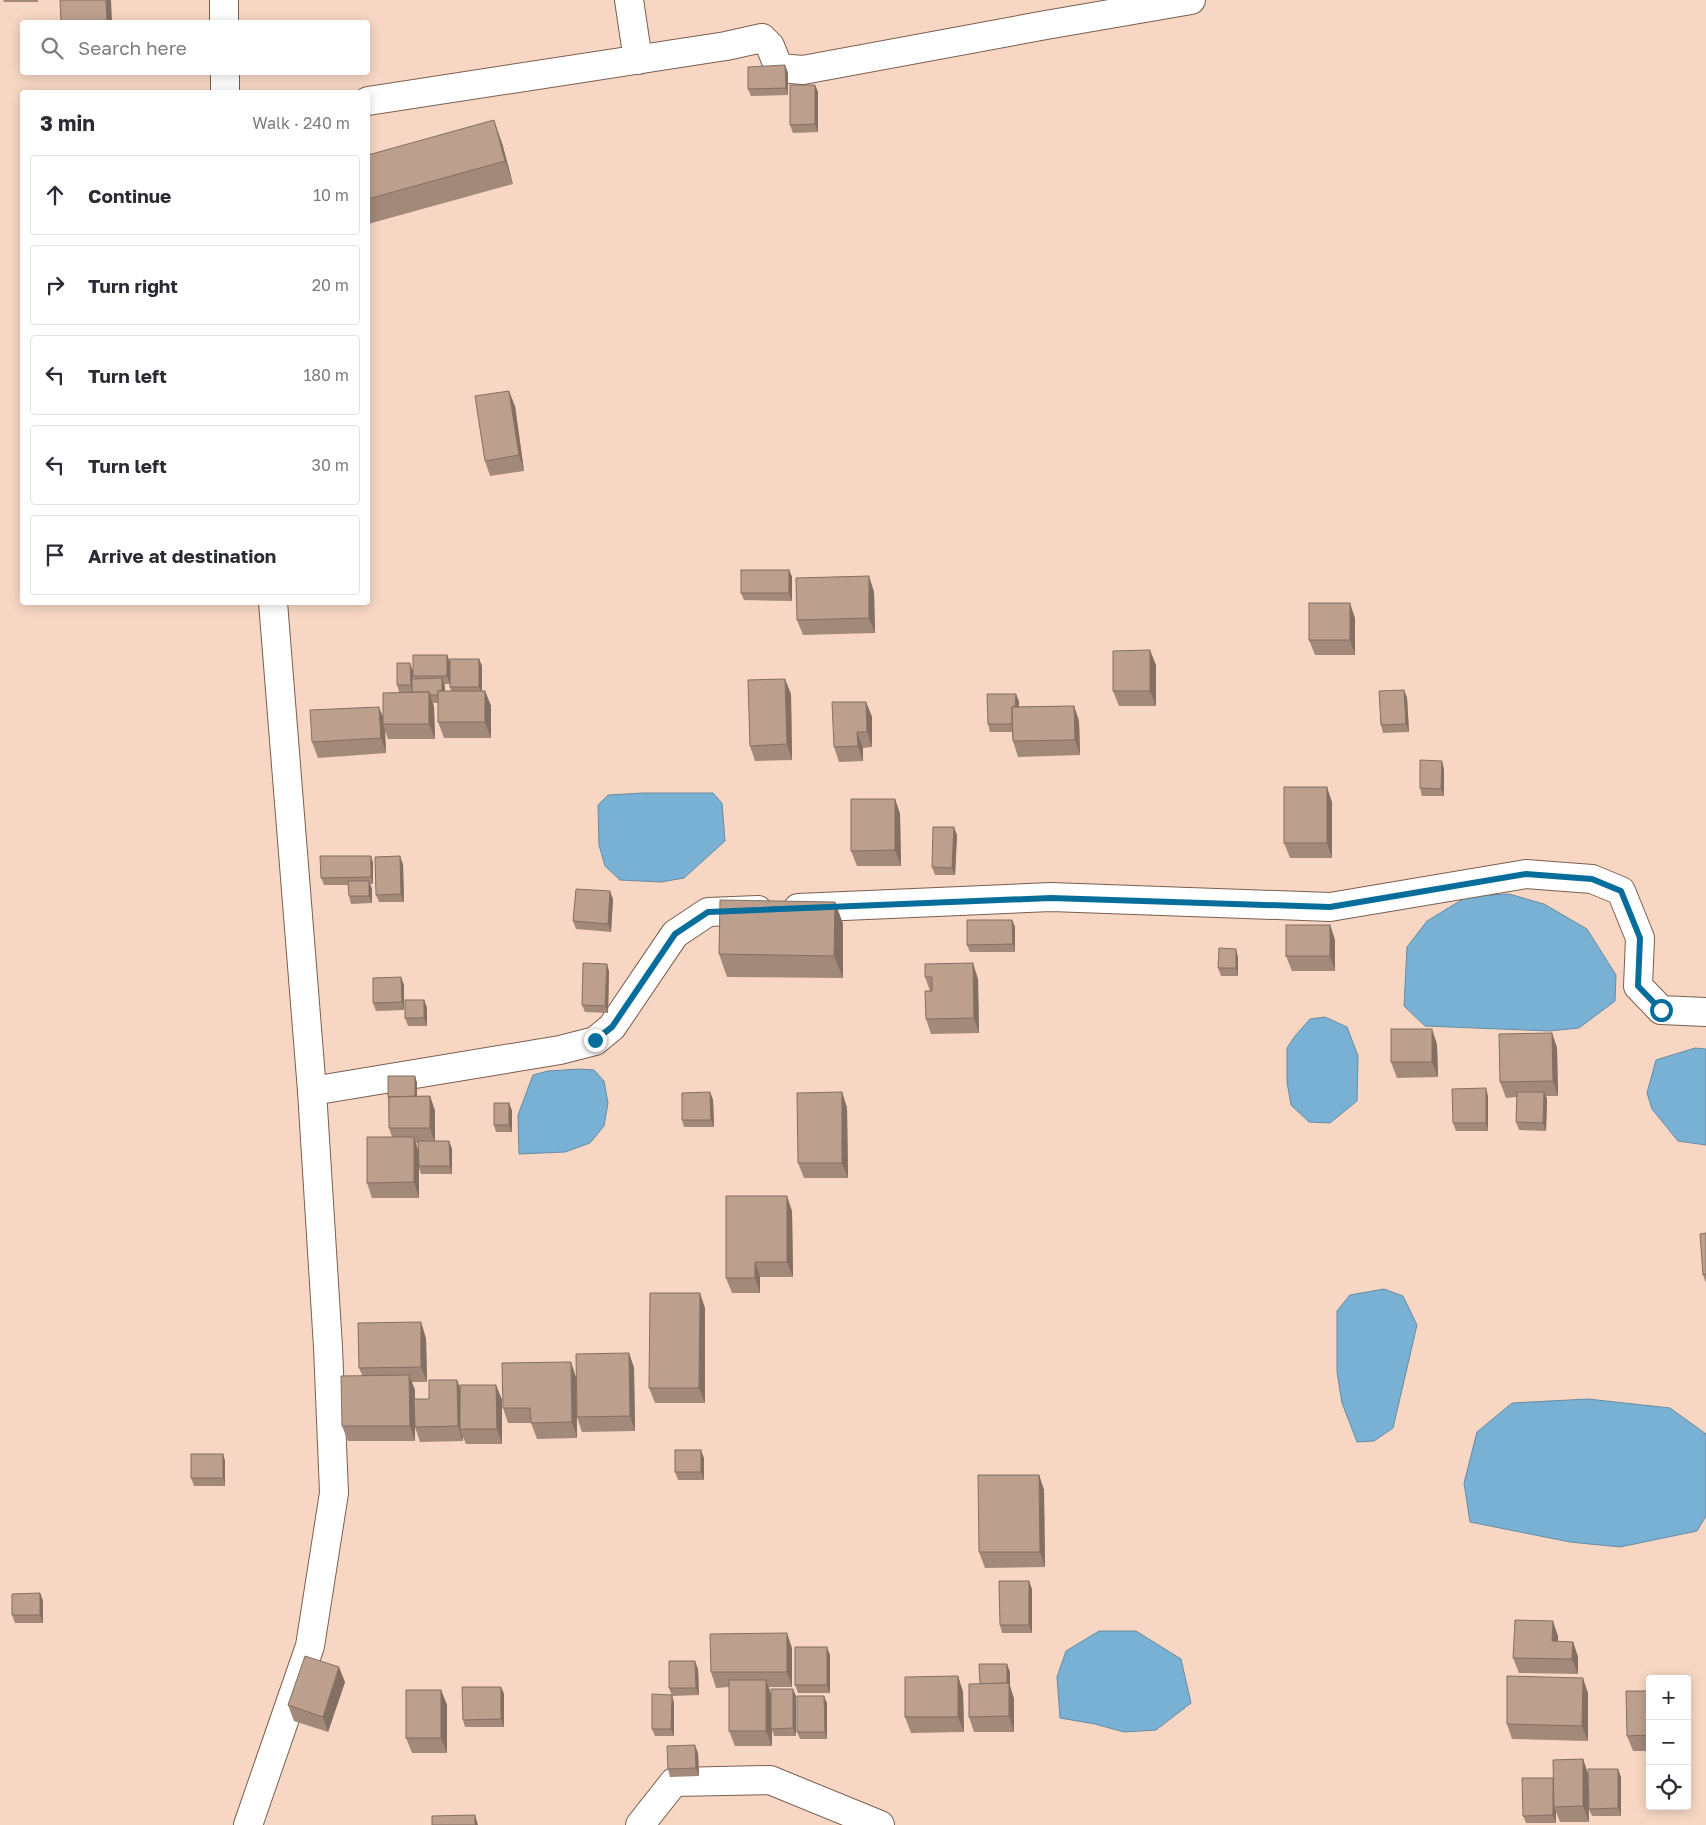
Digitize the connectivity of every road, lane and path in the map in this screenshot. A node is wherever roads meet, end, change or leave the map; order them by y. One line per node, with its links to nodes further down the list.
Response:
1 (224, 0): 4 (street)
2 (629, 0): 5 (street)
3 (1191, 0): 5 (street)
4 (224, 20)
5 (638, 60): 8 (street)
6 (225, 75): 7 (street)
7 (225, 90)
8 (370, 102)
9 (273, 605): 11 (street)
10 (1706, 1012): 11 (street)
11 (312, 1091): 12 (street)
12 (248, 1825)
13 (640, 1825): 14 (street)
14 (880, 1825)

